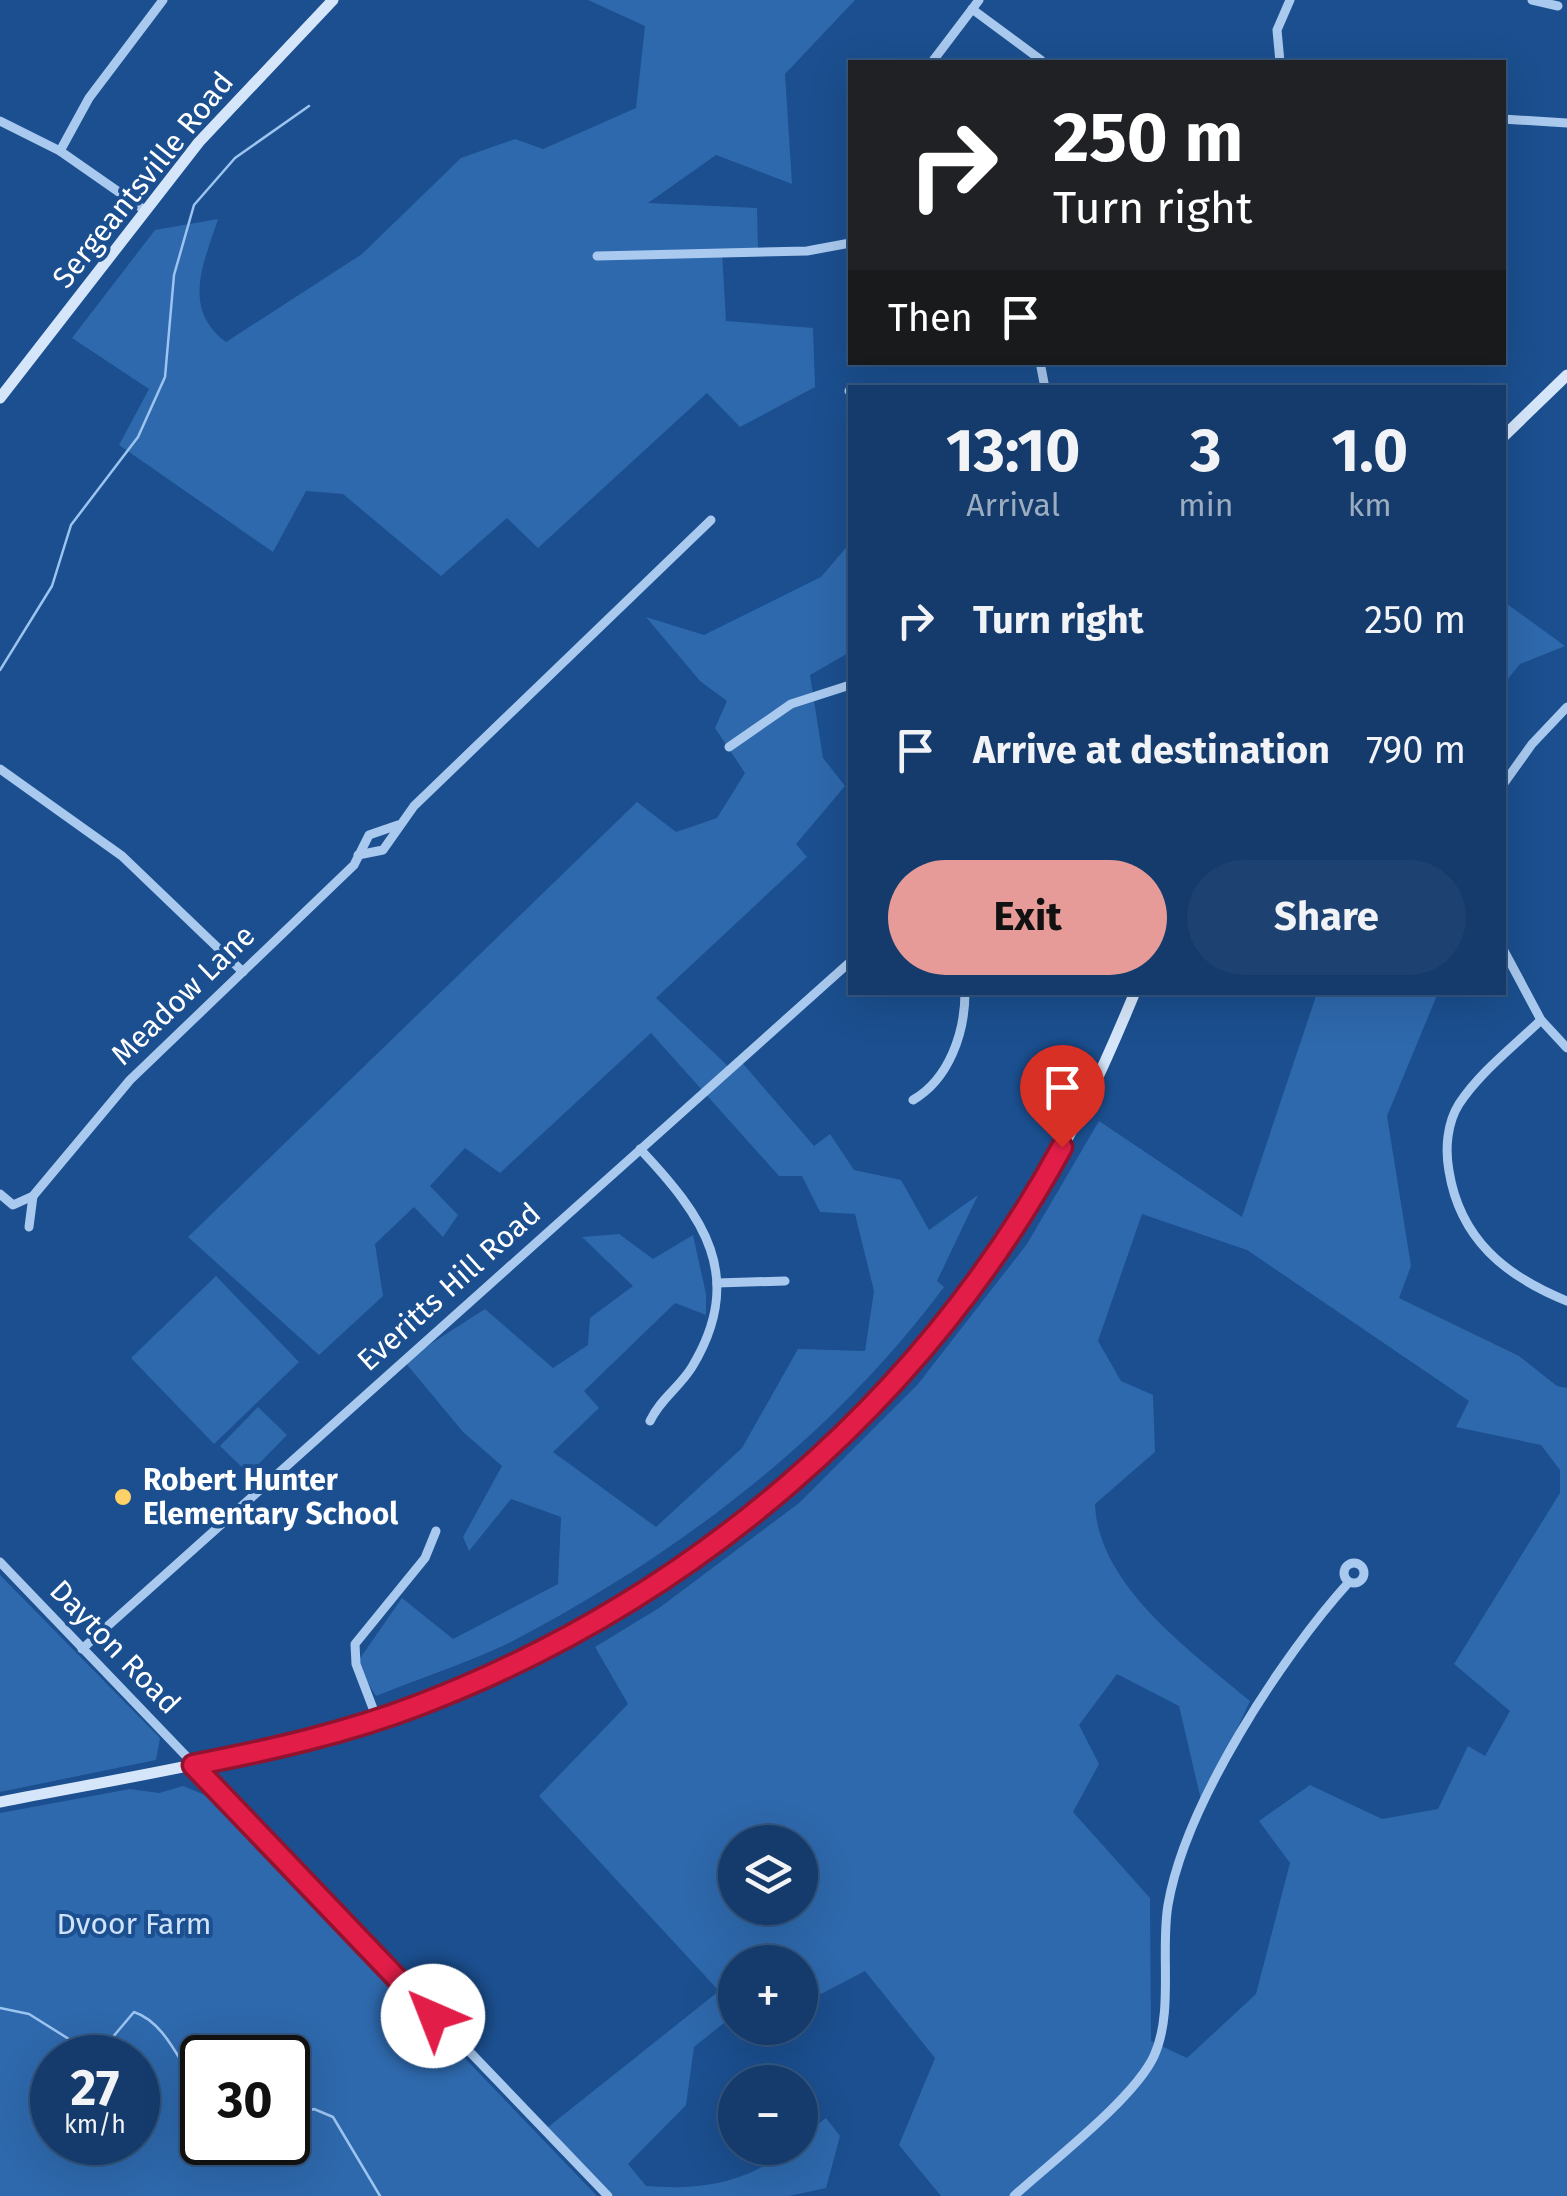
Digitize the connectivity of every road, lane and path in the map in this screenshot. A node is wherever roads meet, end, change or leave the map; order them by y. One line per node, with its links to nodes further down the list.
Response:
1 (163, 0): 13 (street)
2 (333, 0): 14 (main road, Sergeantsville Road)
3 (1290, 0): 9 (street)
4 (1532, 0): 6 (street)
5 (975, 4): 7 (street); 8 (street)
6 (1558, 6)
7 (933, 60)
8 (1041, 60)
9 (1280, 60)
10 (1506, 119): 11 (street)
11 (1567, 123)
12 (1, 124): 13 (street)
13 (60, 151): 14 (street)
14 (146, 210): 18 (main road, Sergeantsville Road)
15 (848, 243): 16 (street)
16 (597, 256)
17 (1567, 375): 19 (main road)
18 (0, 398)
19 (1506, 434)
20 (711, 520): 26 (street, Meadow Lane)
21 (848, 686): 23 (street)
22 (1567, 707): 25 (street)
23 (729, 748)
24 (0, 769): 30 (street)
25 (1506, 780)
26 (398, 825): 27 (street, Meadow Lane); 27 (street, Meadow Lane)
27 (358, 856): 30 (street, Meadow Lane)
28 (1506, 954): 33 (street)
29 (848, 964): 36 (street, Everitts Hill Road)
30 (242, 972): 38 (street, Meadow Lane)
31 (966, 995): 35 (street)
32 (1134, 995): 48 (main road)
33 (1541, 1020): 34 (street); 42 (street)
34 (1567, 1048)
35 (914, 1100)
36 (640, 1149): 41 (street); 47 (street, Everitts Hill Road)
37 (0, 1194): 38 (street)
38 (33, 1196): 39 (street)
39 (29, 1227)
40 (785, 1280): 41 (street)
41 (717, 1283): 43 (street)
42 (1567, 1301)
43 (650, 1421)
44 (436, 1530): 48 (street)
45 (0, 1562): 47 (street, Dayton Road)
46 (1348, 1582): 52 (street)
47 (82, 1649): 49 (street, Dayton Road)
48 (377, 1719): 49 (main road)
49 (193, 1765): 50 (main road); 51 (street, Dayton Road)
50 (4, 1801)
51 (608, 2196)
52 (1014, 2196)

